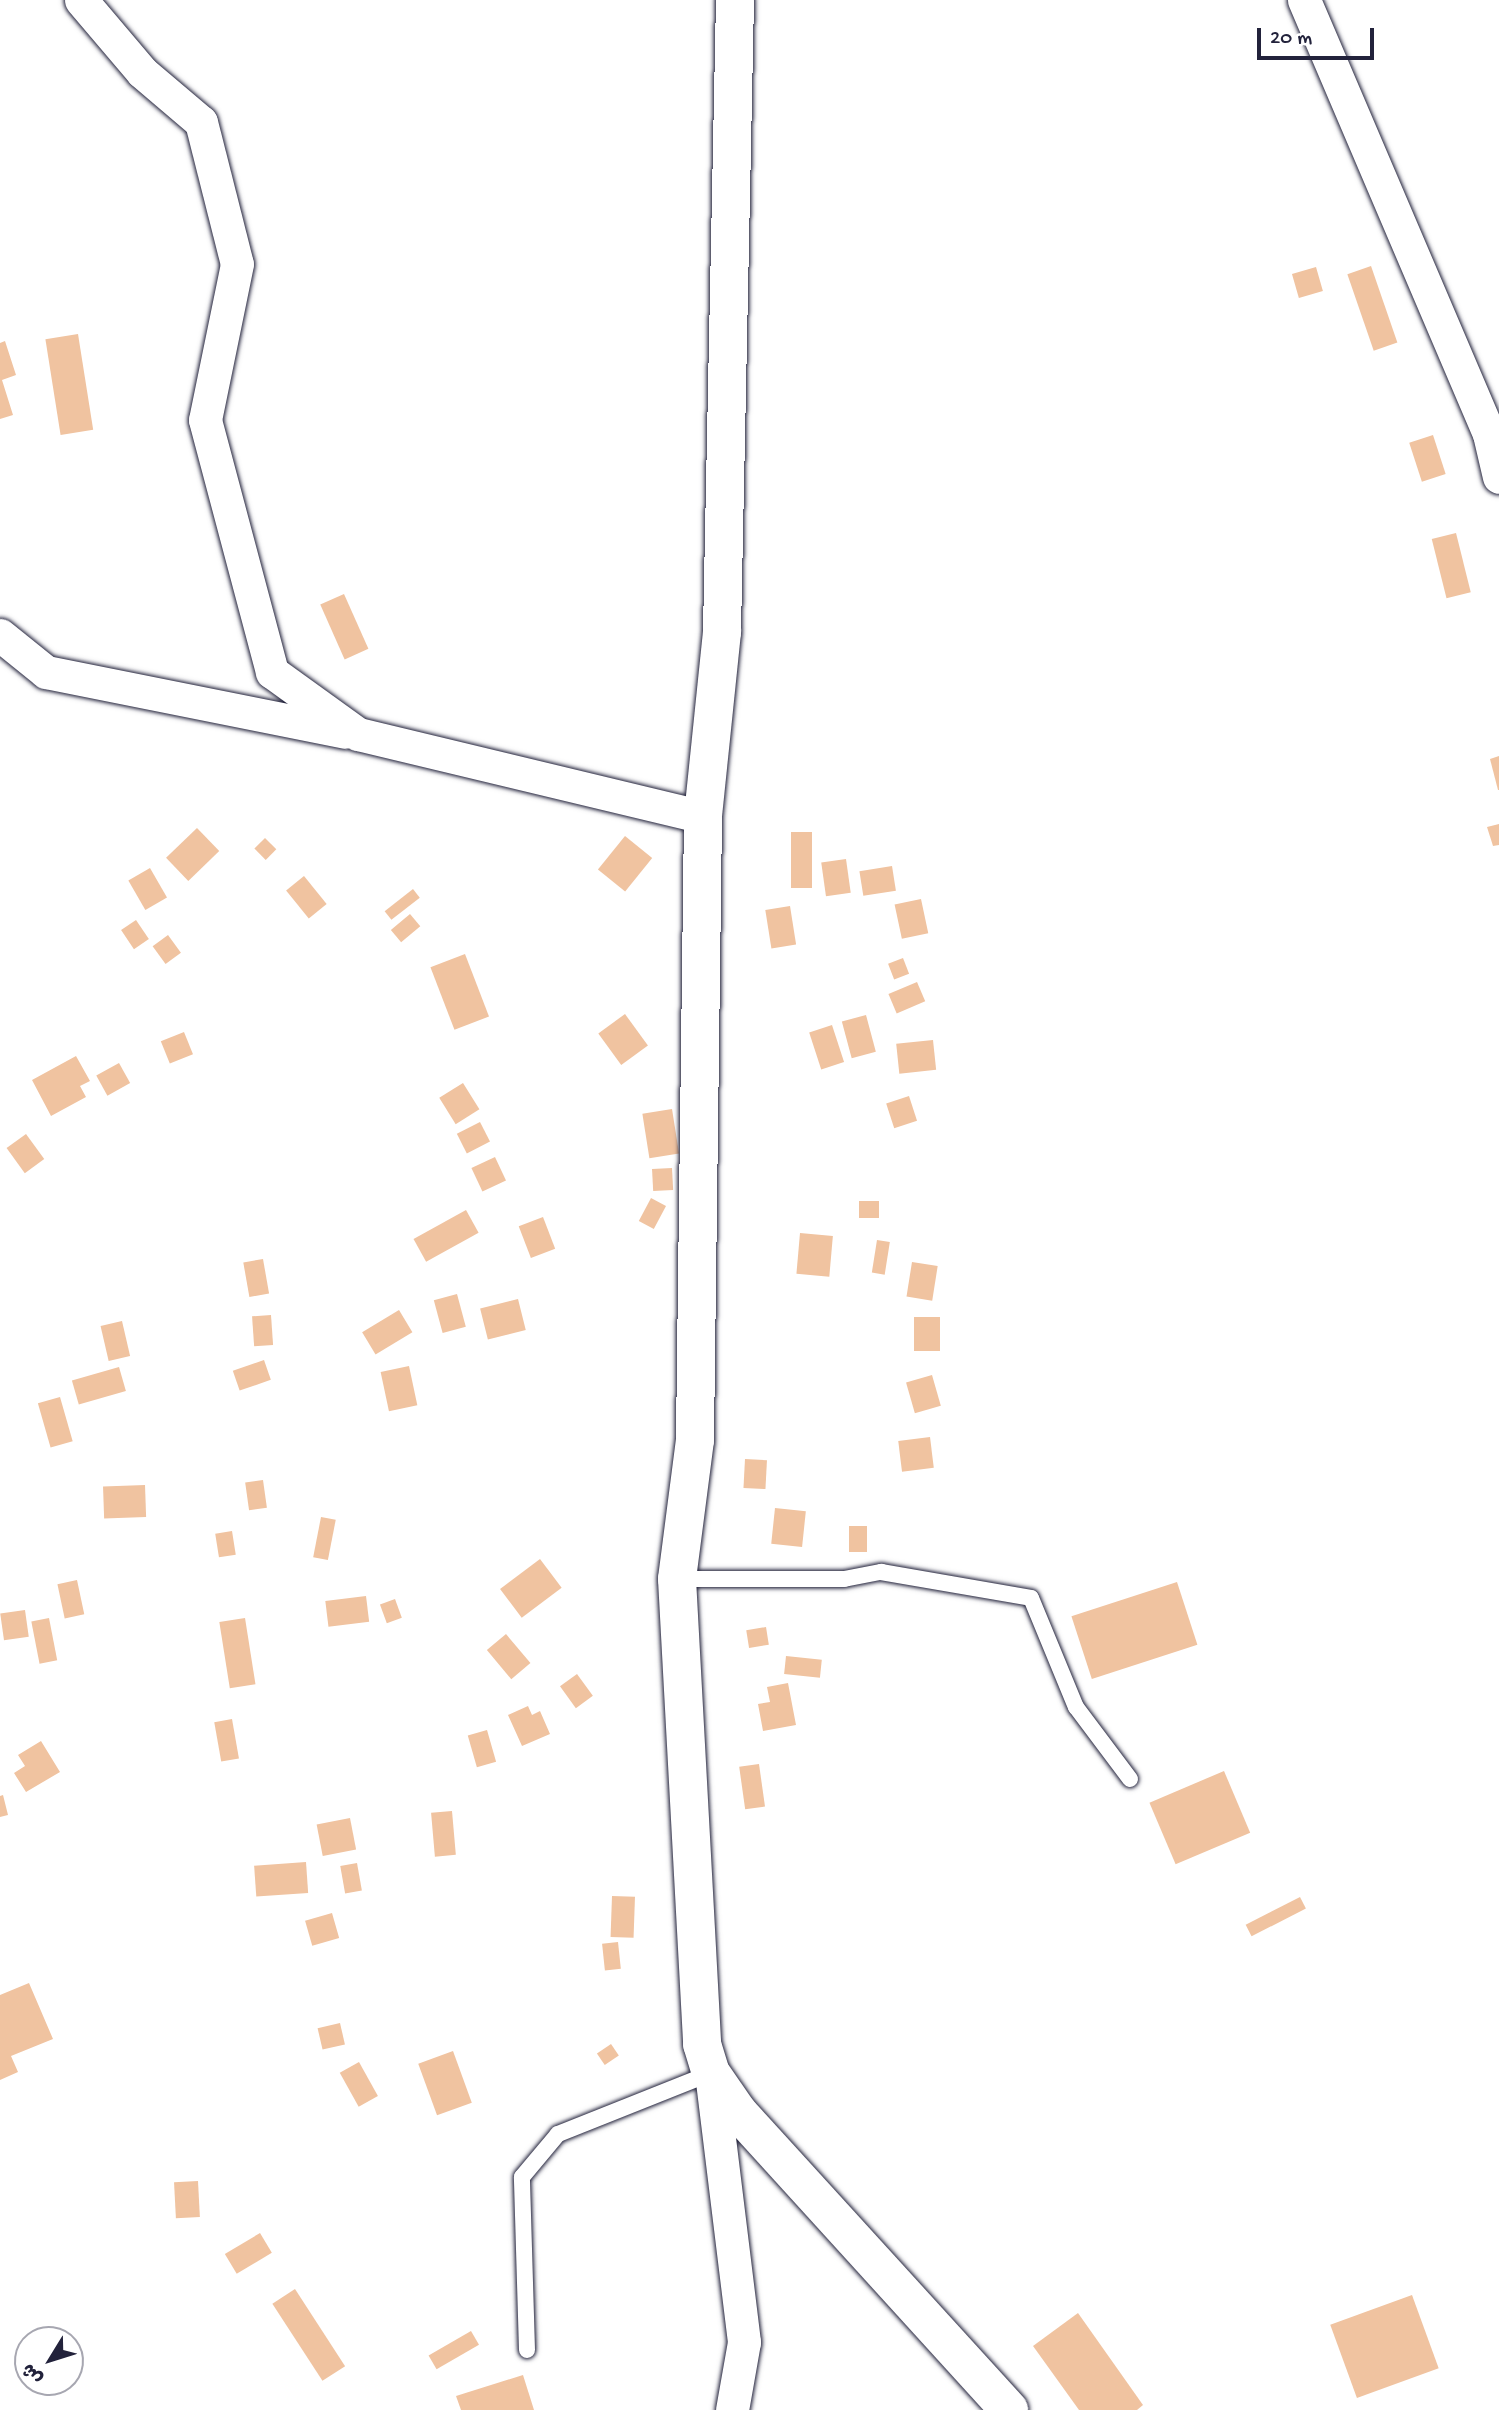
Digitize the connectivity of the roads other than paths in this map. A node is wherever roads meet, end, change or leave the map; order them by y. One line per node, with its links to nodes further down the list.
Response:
1 (81, 0): 6 (street)
2 (735, 0): 7 (street)
3 (1304, 0): 4 (street)
4 (1499, 477)
5 (0, 635): 6 (street)
6 (358, 734): 7 (street)
7 (703, 817): 8 (street)
8 (677, 1579): 9 (lane); 10 (street)
9 (1130, 1779)
10 (711, 2073): 11 (lane); 12 (street); 13 (street)
11 (527, 2350)
12 (732, 2410)
13 (1009, 2410)

